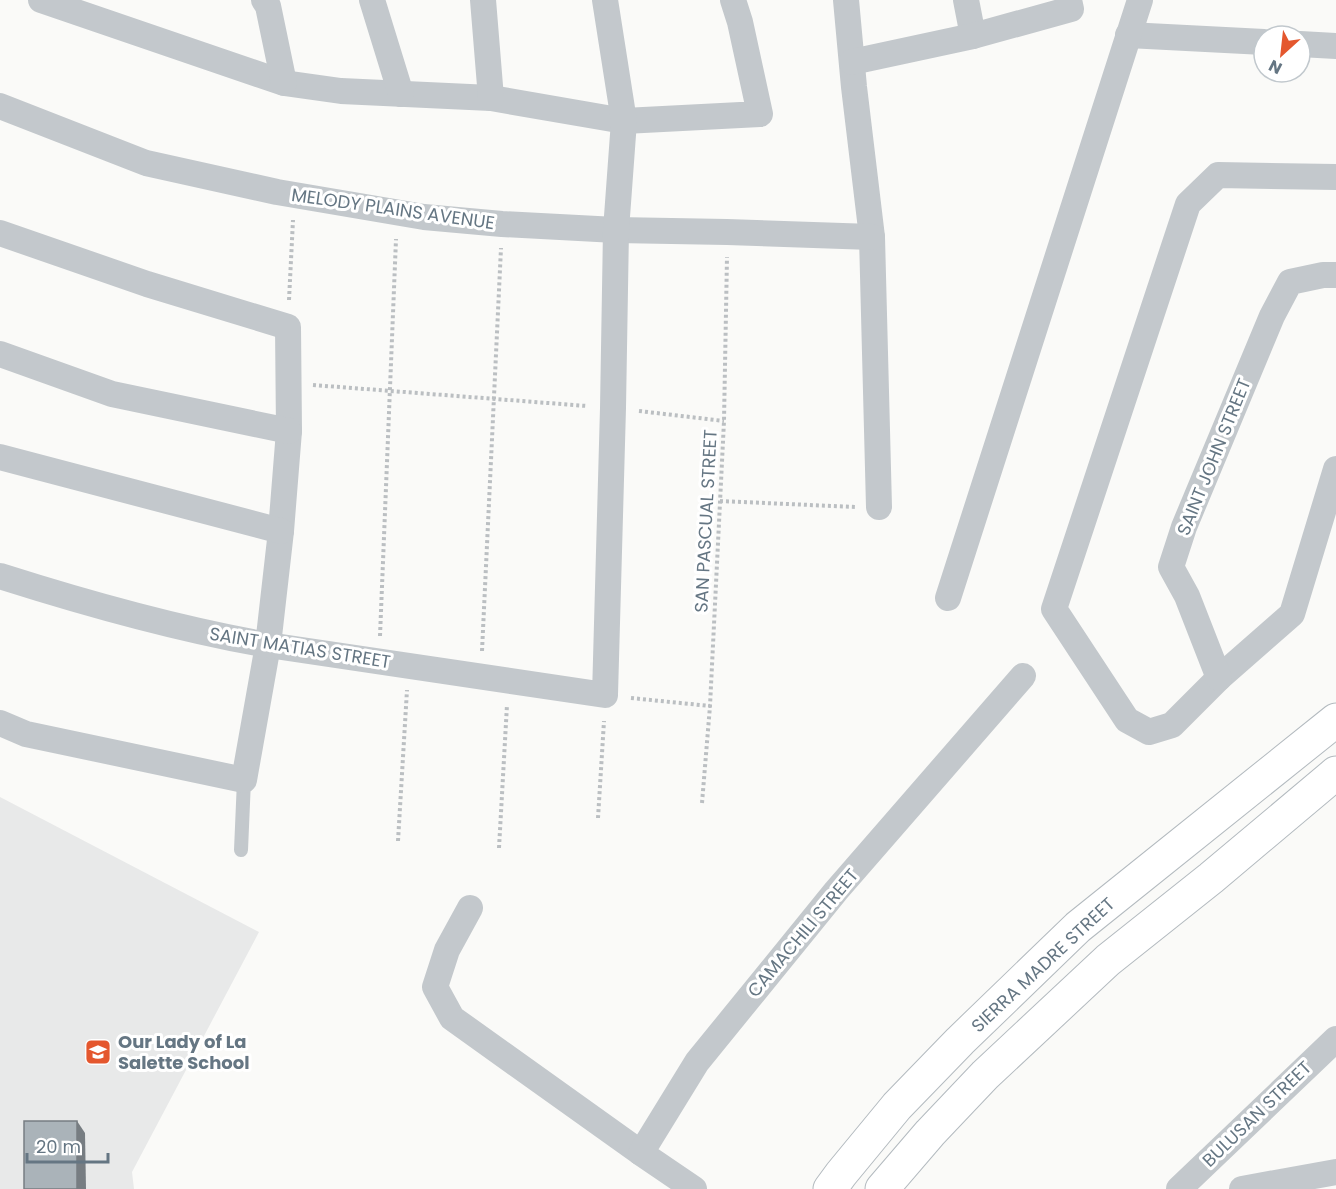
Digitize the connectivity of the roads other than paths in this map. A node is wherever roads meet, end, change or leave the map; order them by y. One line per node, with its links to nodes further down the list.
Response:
1 (40, 0): 17 (street)
2 (264, 0): 17 (street)
3 (372, 0): 18 (street)
4 (483, 0): 19 (street)
5 (605, 0): 21 (street)
6 (733, 0): 21 (street)
7 (846, 0): 16 (street)
8 (966, 0): 12 (street)
9 (1069, 0): 12 (street)
10 (1140, 0): 11 (street)
11 (1128, 35): 13 (street); 34 (street)
12 (973, 36): 16 (street)
13 (1252, 41)
14 (1312, 45): 15 (street)
15 (1336, 46)
16 (852, 62): 25 (street)
17 (284, 83): 18 (street)
18 (401, 94): 19 (street)
19 (491, 98): 21 (street)
20 (0, 106): 23 (street, MELODY PLAINS AVENUE)
21 (624, 121): 23 (street)
22 (1336, 177): 37 (street)
23 (616, 230): 25 (street, MELODY PLAINS AVENUE); 35 (street, SAINT MATIAS STREET)
24 (0, 233): 28 (street)
25 (872, 237): 31 (street)
26 (1336, 275): 37 (street, SAINT JOHN STREET)
27 (0, 354): 28 (street)
28 (289, 432): 32 (street)
29 (0, 457): 32 (street)
30 (1336, 469): 37 (street)
31 (879, 507)
32 (282, 531): 35 (street)
33 (0, 576): 35 (street, SAINT MATIAS STREET)
34 (948, 598)
35 (268, 645): 41 (street)
36 (1023, 676): 47 (street, CAMACHILI STREET)
37 (1219, 678)
38 (1336, 720): 42 (main road, SIERRA MADRE STREET)
39 (0, 723): 41 (street)
40 (1336, 773): 44 (main road)
41 (244, 780): 43 (lane)
42 (1202, 827): 44 (main road); 50 (main road, SIERRA MADRE STREET)
43 (241, 850)
44 (1230, 862): 51 (main road)
45 (470, 908): 47 (street)
46 (1336, 1039): 52 (street, BULUSAN STREET)
47 (641, 1153): 49 (street)
48 (1336, 1172): 53 (street)
49 (694, 1189)
50 (830, 1189)
51 (882, 1189)
52 (1179, 1189)
53 (1242, 1189)

